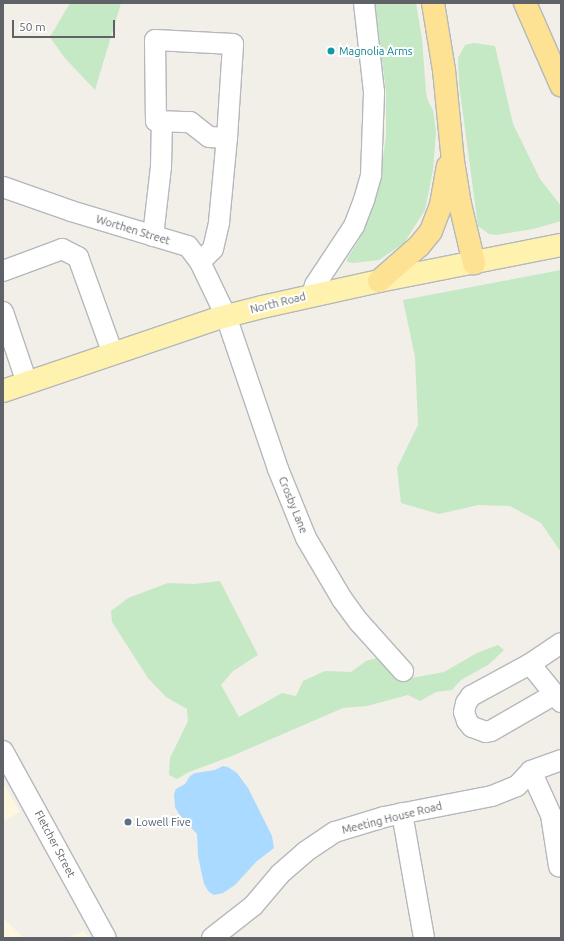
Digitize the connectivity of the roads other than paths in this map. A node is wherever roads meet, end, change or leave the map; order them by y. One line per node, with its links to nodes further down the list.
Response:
1 (364, 3): 15 (street)
2 (433, 3): 5 (highway)
3 (525, 3): 4 (highway)
4 (561, 85)
5 (448, 114): 12 (highway); 14 (highway)
6 (162, 121): 7 (street); 7 (street); 9 (street)
7 (227, 138): 11 (street)
8 (3, 187): 9 (street, Worthen Street)
9 (153, 236): 11 (street, Worthen Street)
10 (561, 245): 12 (main road, North Road)
11 (200, 262): 17 (street, Worthen Street)
12 (474, 263): 14 (main road, North Road)
13 (3, 271): 18 (street)
14 (379, 281): 15 (main road, North Road)
15 (312, 295): 17 (main road, North Road)
16 (3, 312): 19 (street)
17 (226, 316): 18 (main road, North Road); 23 (street, Crosby Lane)
18 (113, 354): 19 (main road, North Road)
19 (27, 383): 20 (main road, North Road)
20 (3, 391)
21 (561, 643): 22 (street)
22 (530, 664): 24 (street); 24 (street)
23 (403, 671)
24 (558, 698)
25 (3, 752): 30 (street, Fletcher Street)
26 (561, 760): 27 (street)
27 (531, 771): 28 (street, Meeting House Road); 29 (street)
28 (402, 813): 31 (street, Meeting House Road); 32 (street)
29 (559, 866)
30 (106, 938)
31 (212, 938)
32 (424, 938)

